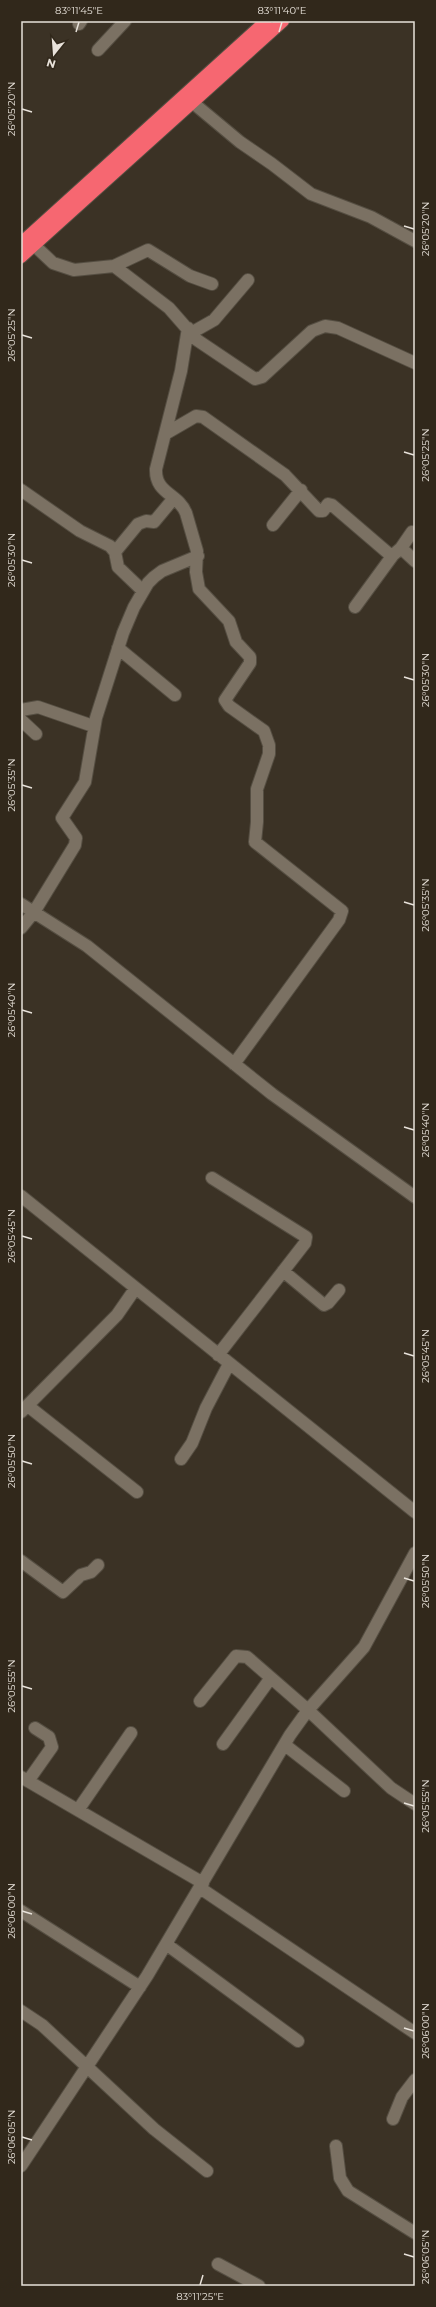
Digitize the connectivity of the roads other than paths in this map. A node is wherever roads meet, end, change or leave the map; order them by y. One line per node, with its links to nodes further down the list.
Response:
1 (125, 21): 4 (street)
2 (283, 21): 5 (highway)
3 (264, 22): 7 (highway)
4 (98, 50)
5 (192, 102): 6 (street); 8 (highway)
6 (415, 241)
7 (21, 243)
8 (34, 245): 9 (highway); 10 (street)
9 (21, 257)
10 (114, 266): 12 (street); 13 (street)
11 (248, 280): 13 (street)
12 (212, 284)
13 (190, 330): 14 (street); 15 (street)
14 (415, 363)
15 (165, 434): 17 (street); 18 (street)
16 (21, 490): 21 (street)
17 (300, 490): 19 (street); 22 (street)
18 (174, 498): 21 (street); 23 (street)
19 (273, 525)
20 (412, 532): 22 (street)
21 (115, 552): 25 (street)
22 (397, 552): 24 (street); 26 (street)
23 (198, 556): 25 (street); 36 (street)
24 (415, 561)
25 (143, 591): 27 (street)
26 (355, 607)
27 (118, 648): 28 (street); 31 (street)
28 (176, 696)
29 (21, 710): 31 (street)
30 (21, 720): 32 (street)
31 (93, 726): 34 (street)
32 (36, 734)
33 (21, 904): 34 (street)
34 (34, 912): 35 (street); 36 (street)
35 (21, 928)
36 (234, 1064): 39 (street)
37 (212, 1178): 40 (street)
38 (21, 1196): 41 (street)
39 (415, 1197)
40 (283, 1271): 42 (street); 43 (street)
41 (135, 1289): 43 (street); 45 (street)
42 (339, 1290)
43 (218, 1355): 44 (street)
44 (229, 1364): 46 (street); 48 (street)
45 (24, 1409): 47 (street)
46 (180, 1459)
47 (137, 1492)
48 (415, 1512)
49 (415, 1553): 54 (street)
50 (21, 1561): 51 (street)
51 (98, 1565)
52 (270, 1679): 53 (street); 54 (street); 57 (street)
53 (200, 1701)
54 (308, 1710): 58 (street); 61 (street)
55 (35, 1728): 59 (street)
56 (132, 1733): 62 (street)
57 (224, 1744)
58 (285, 1745): 60 (street); 63 (street)
59 (25, 1779): 62 (street)
60 (344, 1791)
61 (415, 1804)
62 (78, 1810): 63 (street)
63 (202, 1885): 65 (street); 68 (street)
64 (21, 1911): 66 (street)
65 (166, 1944): 66 (street); 69 (street)
66 (140, 1987): 70 (street)
67 (21, 2011): 70 (street)
68 (415, 2033)
69 (298, 2041)
70 (88, 2067): 74 (street); 75 (street)
71 (415, 2080): 72 (street)
72 (393, 2119)
73 (336, 2146): 76 (street)
74 (21, 2166)
75 (207, 2171)
76 (415, 2233)
77 (218, 2264): 78 (street)
78 (259, 2286)

